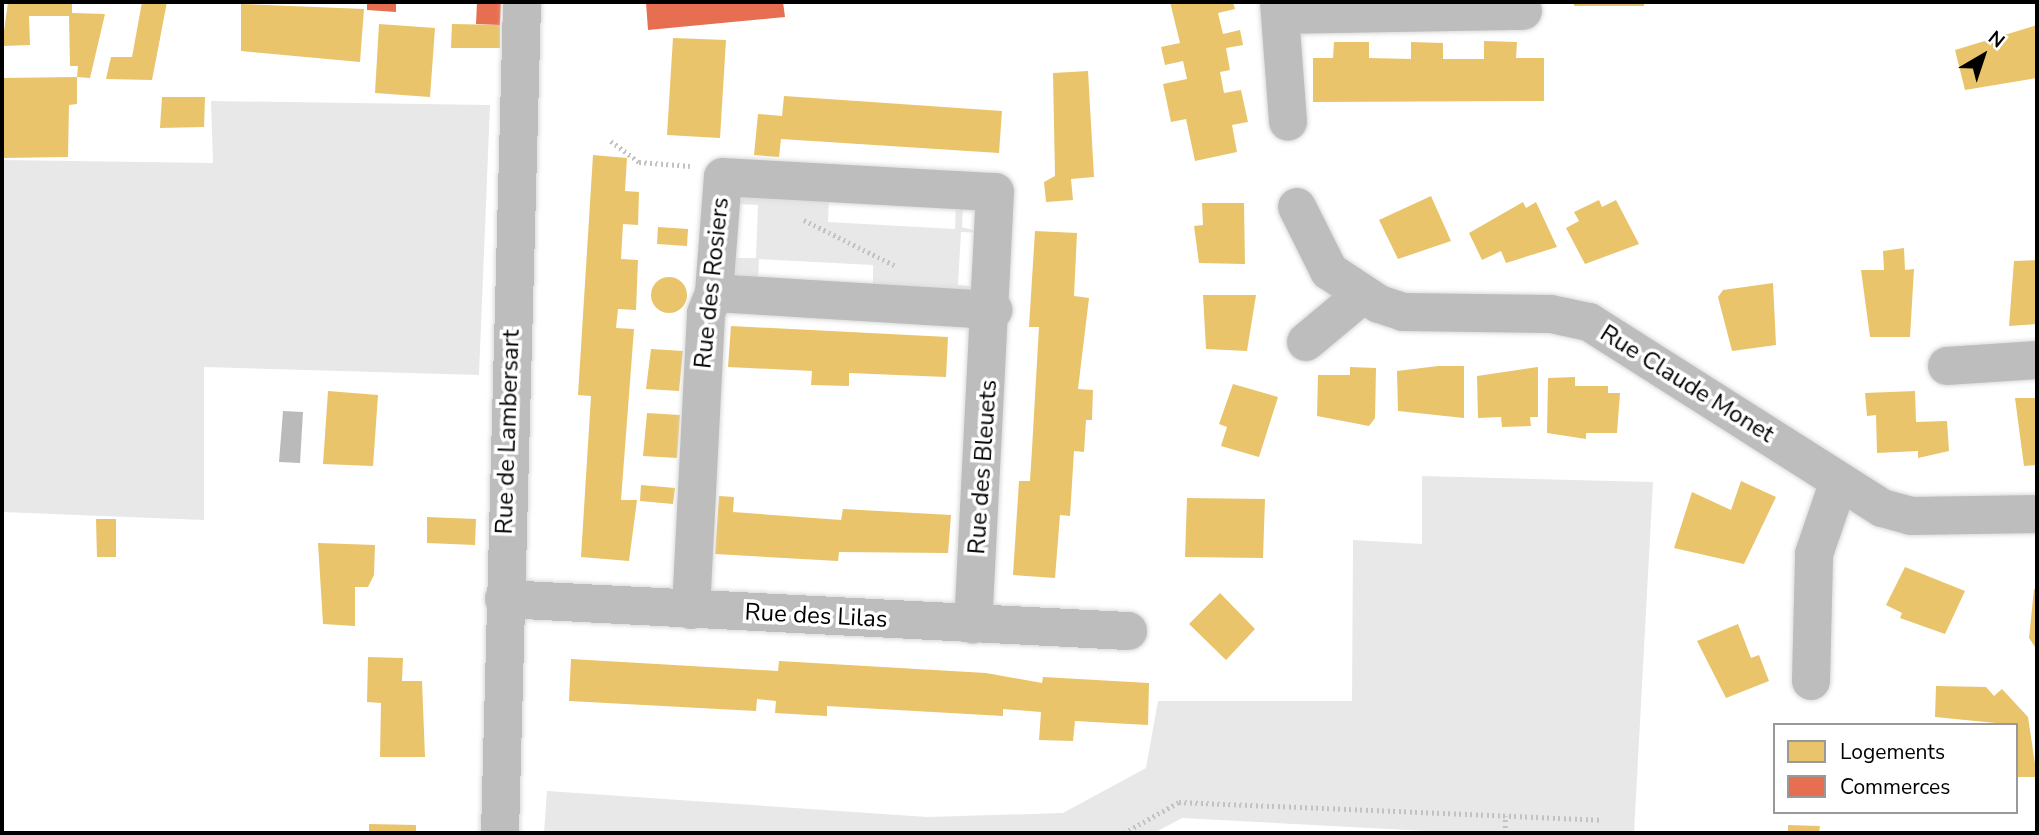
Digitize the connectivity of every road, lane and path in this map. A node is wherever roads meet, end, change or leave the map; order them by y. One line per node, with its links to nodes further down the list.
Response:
1 (1281, 9): 3 (street); 4 (street)
2 (526, 11): 14 (street, Rue de Lambersart)
3 (1523, 11)
4 (1288, 122)
5 (1297, 207): 7 (street, Rue Claude Monet)
6 (715, 293): 8 (street); 8 (street, Rue des Rosiers); 15 (street, Rue des Rosiers)
7 (1361, 296): 9 (street); 12 (street, Rue Claude Monet)
8 (993, 310): 16 (street, Rue des Bleuets)
9 (1306, 342)
10 (2037, 360): 11 (street)
11 (1947, 366)
12 (1839, 481): 13 (street, Rue Claude Monet); 18 (street)
13 (2037, 514)
14 (504, 599): 15 (street, Rue des Lilas); 21 (street, Rue de Lambersart)
15 (691, 610): 16 (street, Rue des Lilas)
16 (973, 624): 17 (street, Rue des Lilas)
17 (1128, 631)
18 (1811, 681)
19 (1505, 816): 20 (path); 22 (path); 23 (path)
20 (1600, 820)
21 (500, 833)
22 (1124, 833)
23 (1505, 833)

